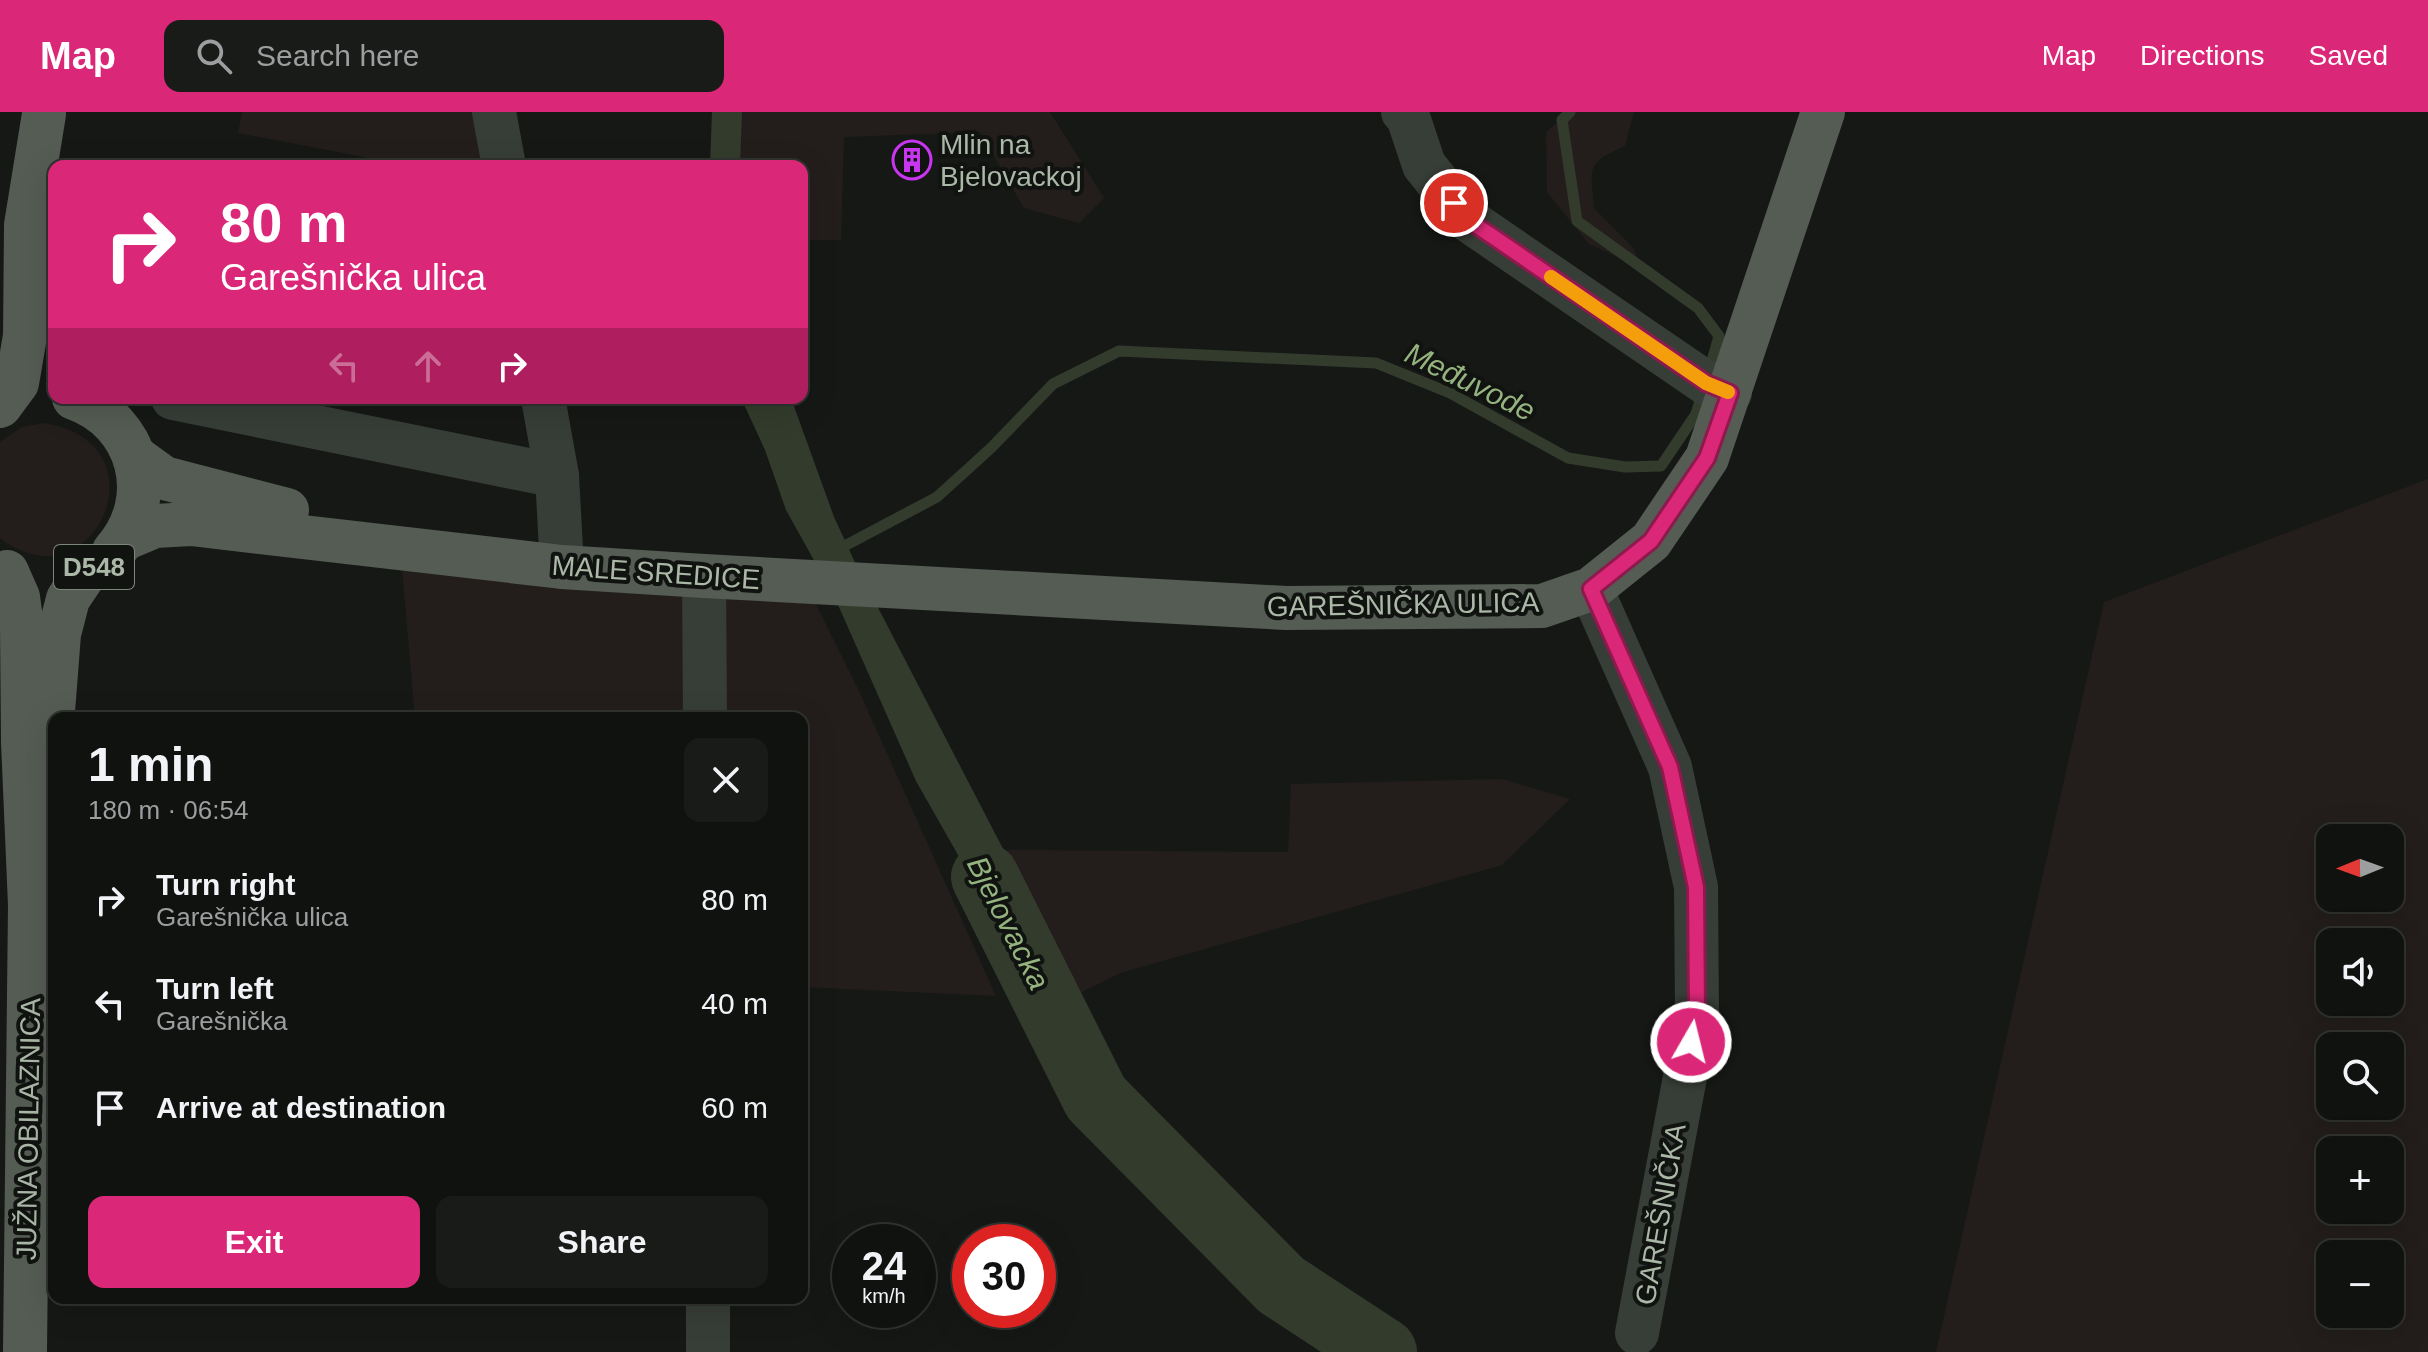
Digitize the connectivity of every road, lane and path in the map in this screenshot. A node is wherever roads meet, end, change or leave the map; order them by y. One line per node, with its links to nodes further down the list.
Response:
1 (494, 112): 6 (street)
2 (1403, 112): 7 (street)
3 (1823, 112): 7 (main road, GAREŠNIČKA ULICA)
4 (44, 113): 5 (main road); 12 (main road)
5 (52, 160)
6 (503, 160)
7 (1730, 393): 22 (main road, GAREŠNIČKA ULICA)
8 (48, 394): 12 (main road)
9 (87, 404): 13 (main road, D548)
10 (203, 404): 14 (street)
11 (544, 404): 14 (street)
12 (0, 406)
13 (135, 457): 15 (main road, D548); 16 (main road, MALE SREDICE)
14 (557, 476): 17 (street)
15 (124, 539): 16 (main road, MALE SREDICE); 19 (main road, D548)
16 (400, 546): 17 (main road, MALE SREDICE)
17 (562, 567): 20 (main road, MALE SREDICE)
18 (4, 570): 19 (main road, D548); 26 (main road, JUŽNA OBILAZNICA / D548)
19 (86, 572): 23 (main road, JUŽNA OBILAZNICA / D548)
20 (704, 576): 21 (main road, MALE SREDICE); 24 (street)
21 (912, 586): 22 (main road, GAREŠNIČKA ULICA)
22 (1591, 589): 28 (street, GAREŠNIČKA)
23 (53, 712)
24 (705, 712)
25 (48, 771): 26 (main road, JUŽNA OBILAZNICA / D548)
26 (30, 905): 29 (main road, JUŽNA OBILAZNICA / D548)
27 (708, 1304): 30 (street)
28 (1637, 1333)
29 (25, 1352)
30 (708, 1352)

